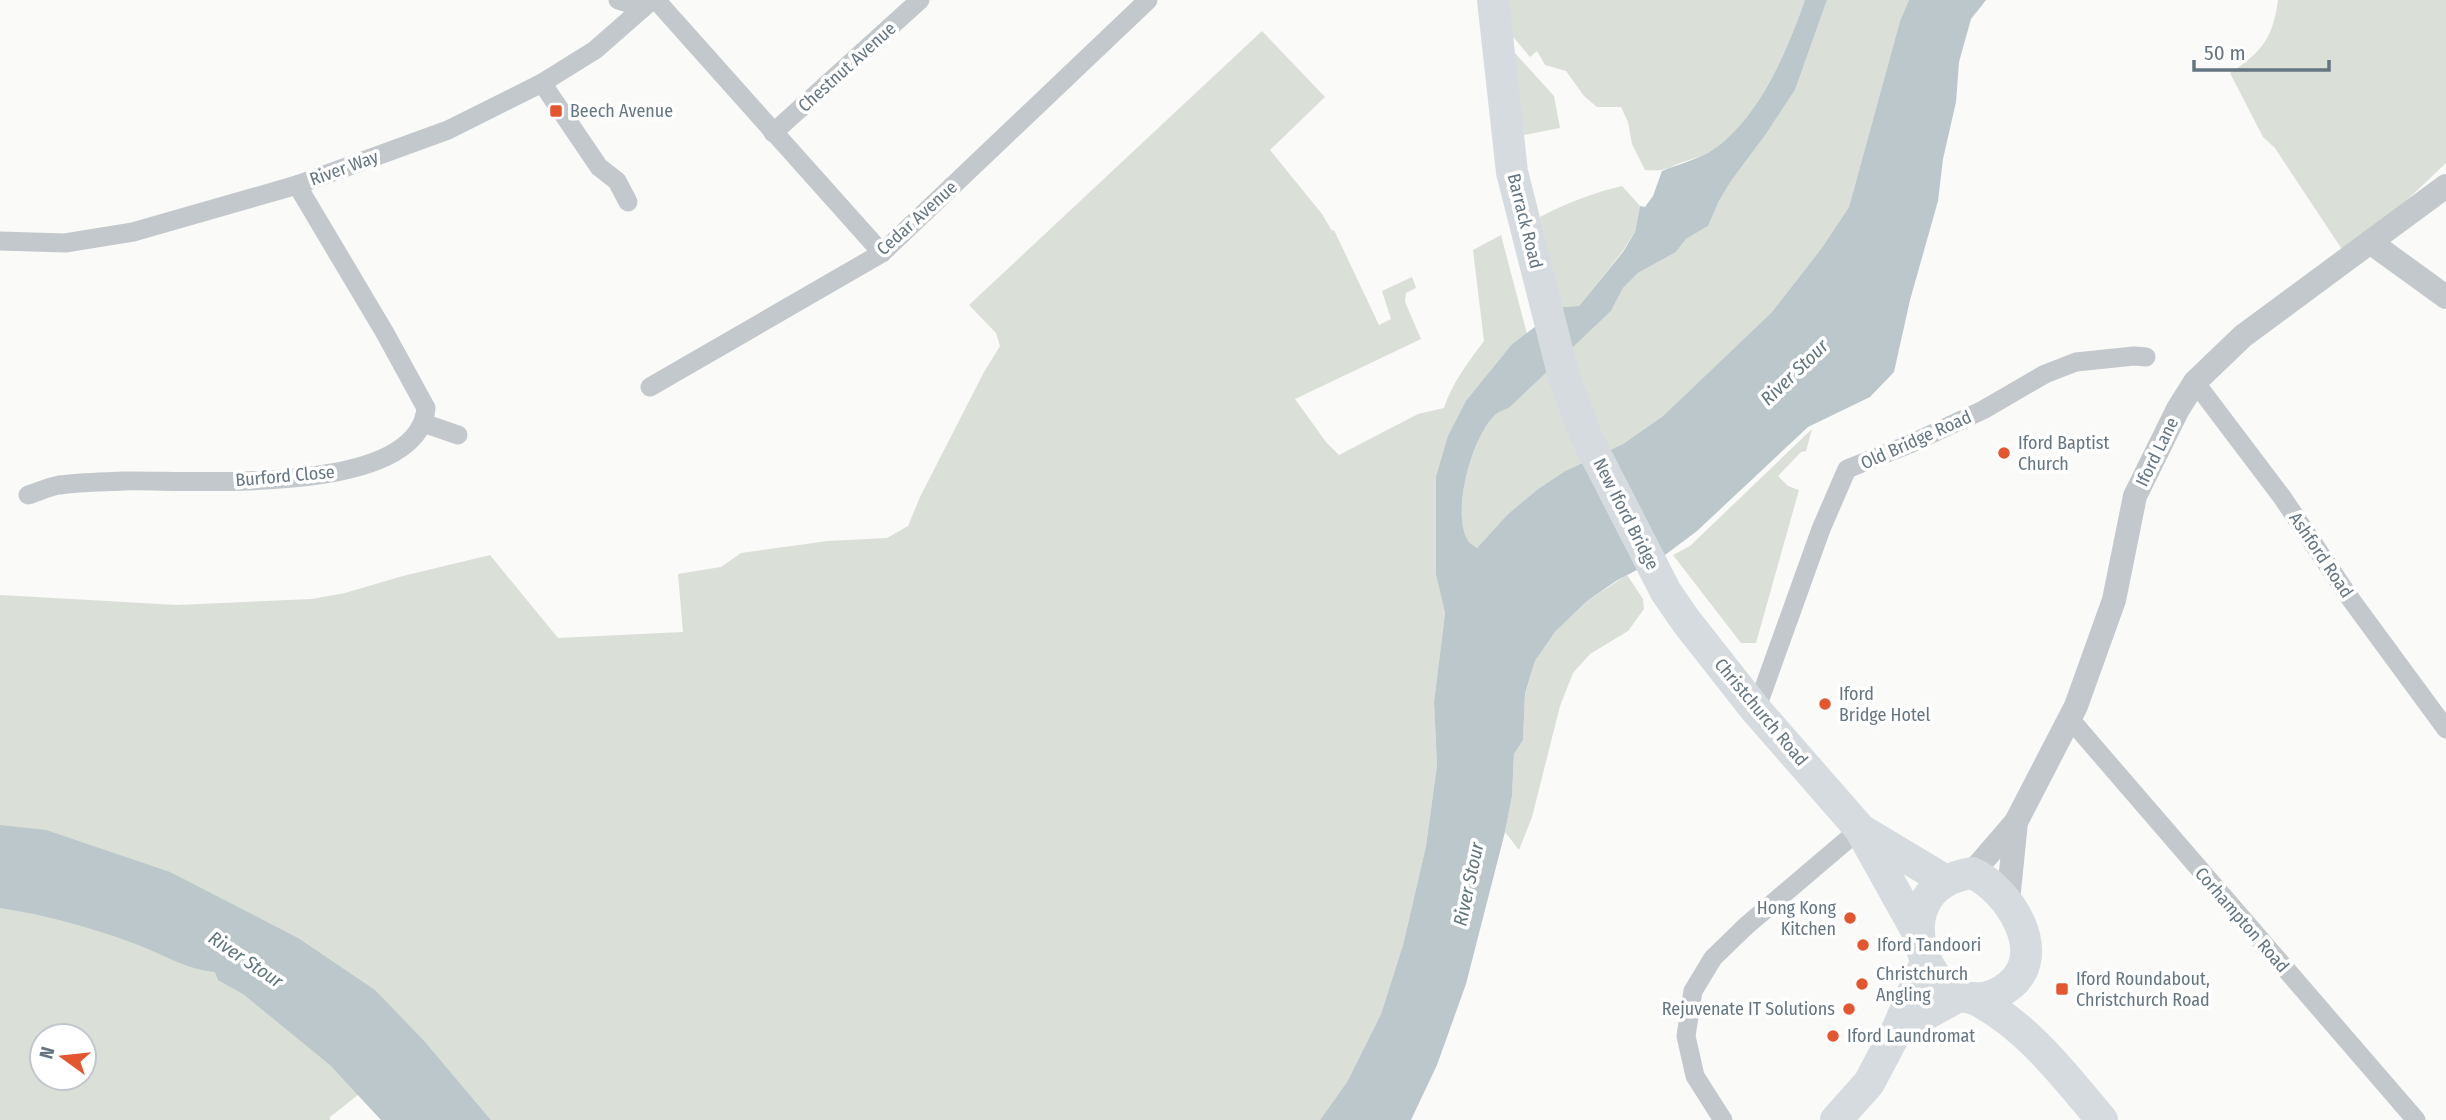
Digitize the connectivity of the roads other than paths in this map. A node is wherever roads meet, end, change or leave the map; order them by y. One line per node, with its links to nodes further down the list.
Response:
1 (618, 0): 5 (street)
2 (920, 0): 7 (street, Chestnut Avenue)
3 (1148, 0): 13 (street, Cedar Avenue)
4 (1493, 0): 20 (main road, Barrack Road)
5 (650, 3): 6 (street, River Way); 7 (street)
6 (542, 83): 8 (street, River Way); 10 (street)
7 (774, 133): 13 (street)
8 (297, 186): 11 (street, River Way); 18 (street)
9 (2446, 186): 12 (street, Iford Lane)
10 (628, 202)
11 (0, 241)
12 (2370, 242): 14 (street); 16 (street, Iford Lane)
13 (882, 253): 17 (street, Cedar Avenue)
14 (2446, 298)
15 (2146, 357): 23 (street, Old Bridge Road)
16 (2194, 382): 24 (street, Iford Lane); 25 (street, Ashford Road)
17 (650, 387)
18 (423, 423): 19 (street); 21 (street, Burford Close)
19 (458, 435)
20 (1586, 436): 22 (main road, New Iford Bridge)
21 (28, 495)
22 (1666, 592): 23 (main road, Christchurch Road)
23 (1756, 710): 27 (main road, Christchurch Road)
24 (2070, 719): 26 (street, Iford Lane); 38 (street, Corhampton Road)
25 (2446, 729)
26 (2016, 822): 28 (street, Iford Lane); 29 (street, Iford Lane)
27 (1860, 829): 28 (main road, Christchurch Road); 30 (main road, Christchurch Road); 35 (street)
28 (1959, 877): 29 (main road); 30 (main road)
29 (2008, 901): 31 (main road)
30 (1923, 948): 32 (main road); 33 (main road)
31 (2012, 983): 32 (main road); 34 (main road)
32 (1966, 997): 33 (main road); 34 (main road)
33 (1897, 1030): 36 (main road)
34 (2023, 1032): 37 (main road)
35 (1722, 1118)
36 (1836, 1120)
37 (2102, 1120)
38 (2416, 1120)

